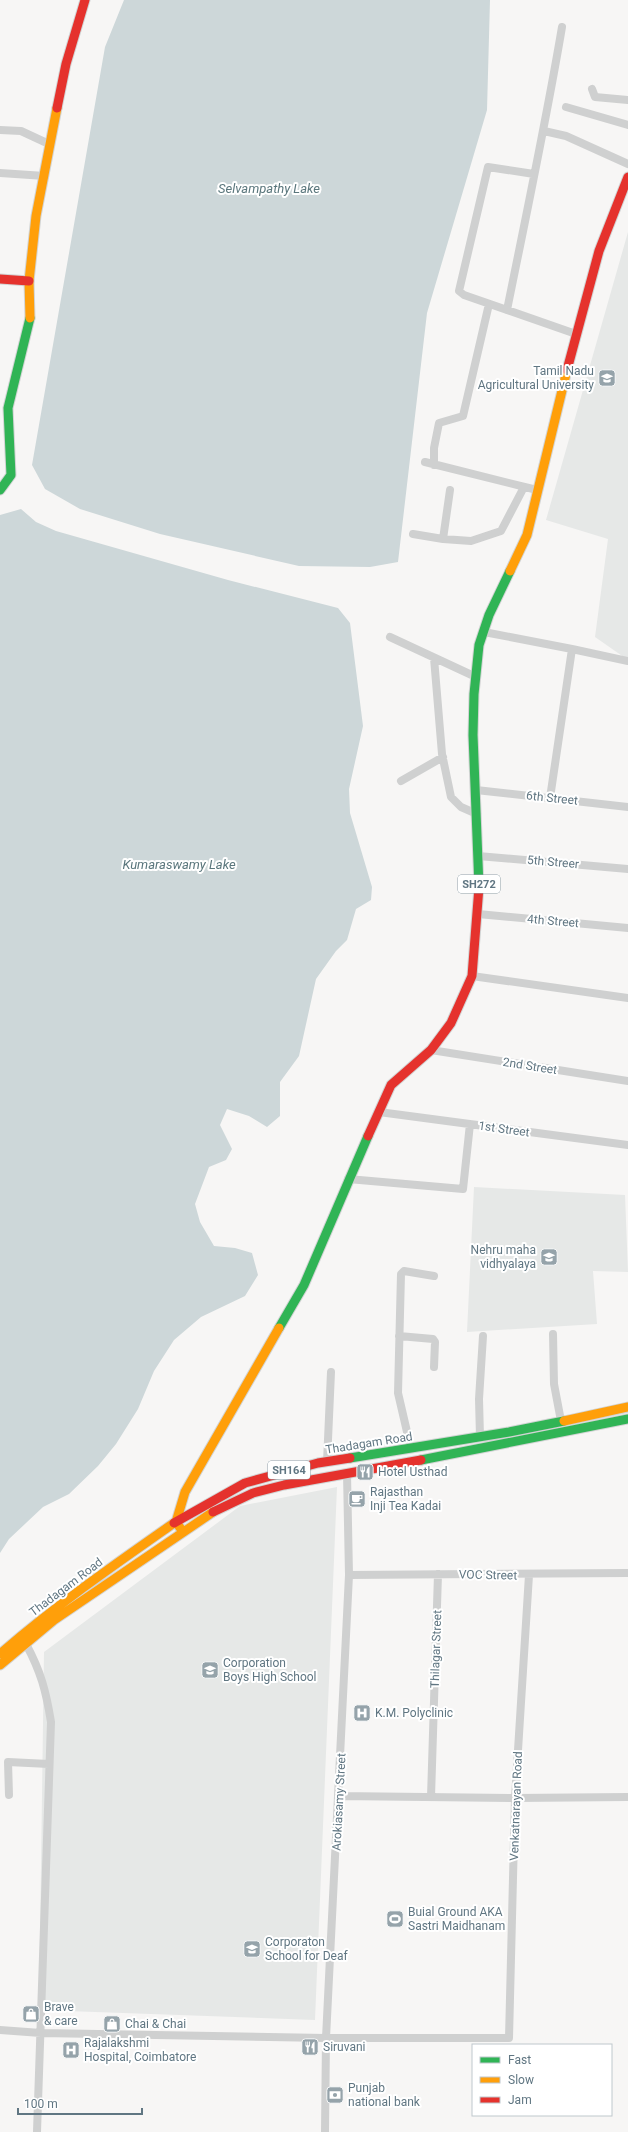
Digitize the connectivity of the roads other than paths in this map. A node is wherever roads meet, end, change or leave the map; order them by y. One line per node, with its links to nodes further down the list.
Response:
1 (85, 0): 9 (main road)
2 (562, 27): 8 (street)
3 (592, 89): 4 (street)
4 (628, 100)
5 (566, 106): 6 (street)
6 (628, 125)
7 (0, 130): 9 (street)
8 (544, 131): 10 (street); 12 (street)
9 (49, 144): 13 (main road)
10 (628, 164)
11 (0, 173): 13 (street)
12 (534, 174): 17 (street); 18 (street)
13 (45, 176): 16 (main road)
14 (628, 178): 19 (main road, SH272)
15 (0, 279): 16 (main road)
16 (29, 281): 20 (main road)
17 (489, 304): 18 (street); 22 (street)
18 (507, 310): 19 (street)
19 (576, 334): 26 (main road, SH272)
20 (4, 410): 24 (main road)
21 (424, 462): 22 (street)
22 (434, 465): 23 (street)
23 (524, 487): 26 (street); 28 (street)
24 (0, 490)
25 (450, 490): 28 (street)
26 (537, 490): 29 (main road, SH272)
27 (413, 534): 28 (street)
28 (443, 539)
29 (484, 632): 31 (street); 34 (main road, SH272)
30 (390, 638): 32 (street)
31 (572, 649): 33 (street); 38 (street)
32 (434, 658): 34 (street); 35 (street)
33 (628, 661)
34 (476, 677): 37 (main road, SH272)
35 (443, 757): 36 (street); 40 (street)
36 (401, 781)
37 (476, 790): 38 (street, 6th Street); 40 (main road, SH272)
38 (550, 798): 39 (street, 6th Street)
39 (628, 807)
40 (476, 814): 41 (main road, SH272)
41 (478, 856): 42 (street, 5th Streer); 43 (main road, SH272)
42 (628, 869)
43 (478, 914): 44 (street, 4th Street); 45 (main road, SH272)
44 (628, 928)
45 (472, 976): 46 (street); 47 (main road, SH272)
46 (628, 998)
47 (431, 1050): 48 (street, 2nd Street); 49 (main road, SH272)
48 (628, 1081)
49 (379, 1112): 50 (street, 1st Street); 52 (main road, SH272)
50 (470, 1124): 51 (street, 1st Street); 52 (street)
51 (628, 1145)
52 (348, 1179): 66 (main road, SH272)
53 (434, 1276): 55 (street)
54 (553, 1334): 61 (street)
55 (399, 1336): 57 (street); 63 (street)
56 (483, 1336): 62 (street)
57 (434, 1367)
58 (331, 1372): 64 (street)
59 (628, 1407): 61 (main road, Thadagam Road / SH164)
60 (628, 1419): 65 (main road, Thadagam Road / SH164)
61 (561, 1421): 62 (main road, Thadagam Road / SH164)
62 (480, 1437): 63 (main road, Thadagam Road / SH164)
63 (411, 1449): 64 (main road, Thadagam Road / SH164)
64 (327, 1462): 66 (main road, Thadagam Road / SH164)
65 (347, 1473): 67 (main road, Thadagam Road / SH164); 71 (street, Arokiasamy Street)
66 (176, 1522): 67 (main road); 73 (main road, Thadagam Road / SH164)
67 (183, 1532): 72 (main road, Thadagam Road / SH164)
68 (628, 1573): 70 (street, VOC Street)
69 (438, 1574): 70 (street, VOC Street); 71 (street, VOC Street); 78 (street, Thilagar Street)
70 (529, 1575): 80 (street, Venkatnarayan Road)
71 (349, 1576): 77 (street, Arokiasamy Street)
72 (26, 1644): 74 (main road, Thadagam Road / SH164); 75 (street)
73 (0, 1654)
74 (0, 1665)
75 (49, 1764): 76 (street); 82 (street)
76 (9, 1795)
77 (339, 1796): 78 (street); 83 (street, Arokiasamy Street)
78 (431, 1797): 80 (street)
79 (628, 1797): 80 (street)
80 (515, 1798): 83 (street, Venkatnarayan Road)
81 (0, 2030): 82 (street)
82 (40, 2033): 83 (street); 84 (street)
83 (326, 2038): 85 (street, Arokiasamy Street)
84 (37, 2132)
85 (325, 2132)

